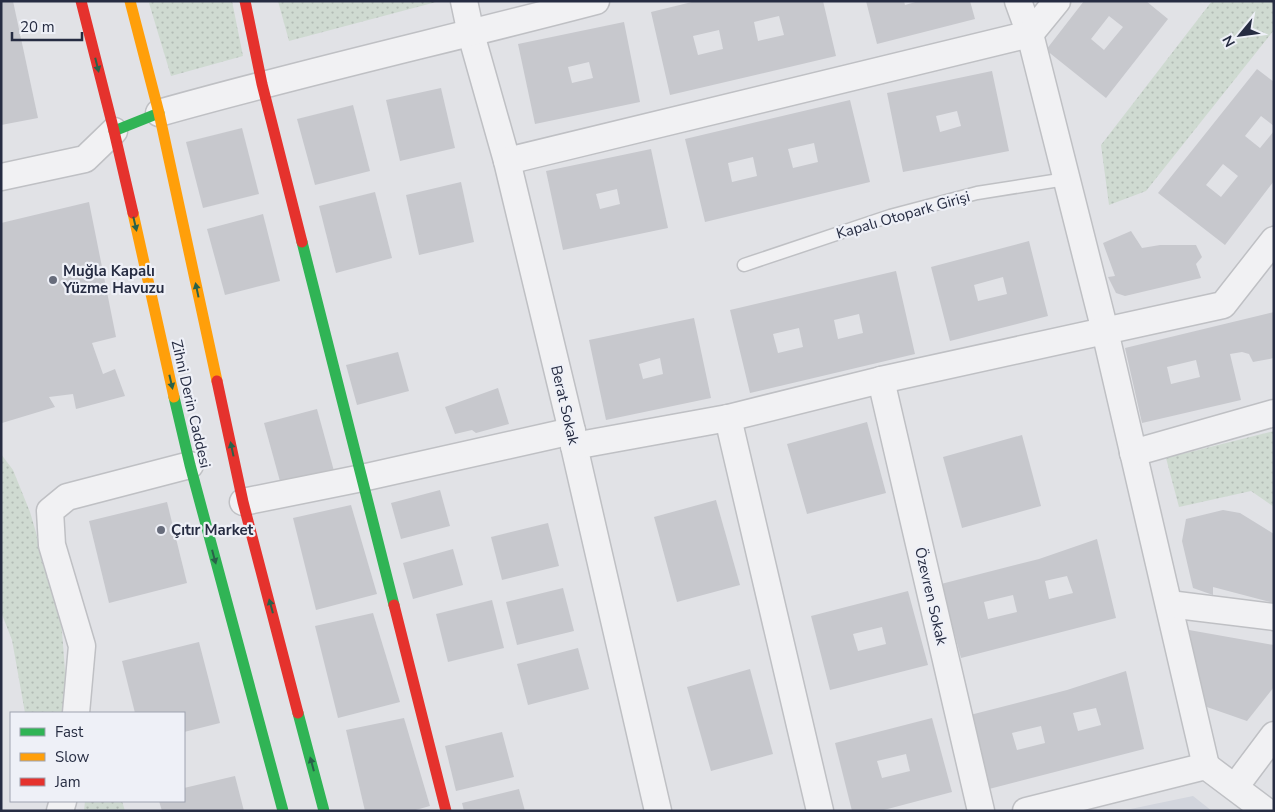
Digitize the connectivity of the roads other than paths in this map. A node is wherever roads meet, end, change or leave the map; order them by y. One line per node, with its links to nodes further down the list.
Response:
1 (81, 1): 12 (main road, Zihni Derin Caddesi, one-way to 12)
2 (130, 1): 11 (main road, Zihni Derin Caddesi)
3 (245, 1): 10 (main road)
4 (464, 1): 8 (street, Berat Sokak)
5 (596, 1): 8 (street)
6 (1018, 1): 9 (street)
7 (1057, 1): 9 (street)
8 (471, 34): 10 (street); 13 (street, Berat Sokak)
9 (1030, 34): 13 (street); 15 (street)
10 (262, 84): 11 (street); 25 (main road)
11 (159, 113): 12 (main road); 26 (main road, Zihni Derin Caddesi, one-way to 11)
12 (114, 131): 14 (street); 24 (main road, Zihni Derin Caddesi, one-way to 24)
13 (507, 161): 22 (street, Berat Sokak)
14 (1, 177)
15 (1066, 179): 17 (lane, Kapalı Otopark Girişi); 18 (street)
16 (1272, 245): 18 (street)
17 (744, 266)
18 (1105, 330): 19 (street); 23 (street)
19 (881, 380): 21 (street); 38 (street, Özevren Sokak)
20 (1274, 413): 23 (street)
21 (728, 418): 22 (street); 37 (street)
22 (573, 439): 25 (street); 36 (street, Berat Sokak)
23 (1133, 453): 27 (street)
24 (190, 465): 29 (street); 33 (main road, Zihni Derin Caddesi, one-way to 33)
25 (362, 478): 26 (street); 35 (main road)
26 (243, 502): 34 (main road, Zihni Derin Caddesi, one-way to 26)
27 (1169, 604): 28 (street); 31 (street)
28 (1274, 617)
29 (76, 712)
30 (1274, 735): 32 (street)
31 (1206, 766): 32 (street); 39 (street)
32 (1235, 787): 40 (street)
33 (283, 811)
34 (324, 811)
35 (446, 811)
36 (658, 811)
37 (820, 811)
38 (981, 811)
39 (1026, 811)
40 (1266, 811)

